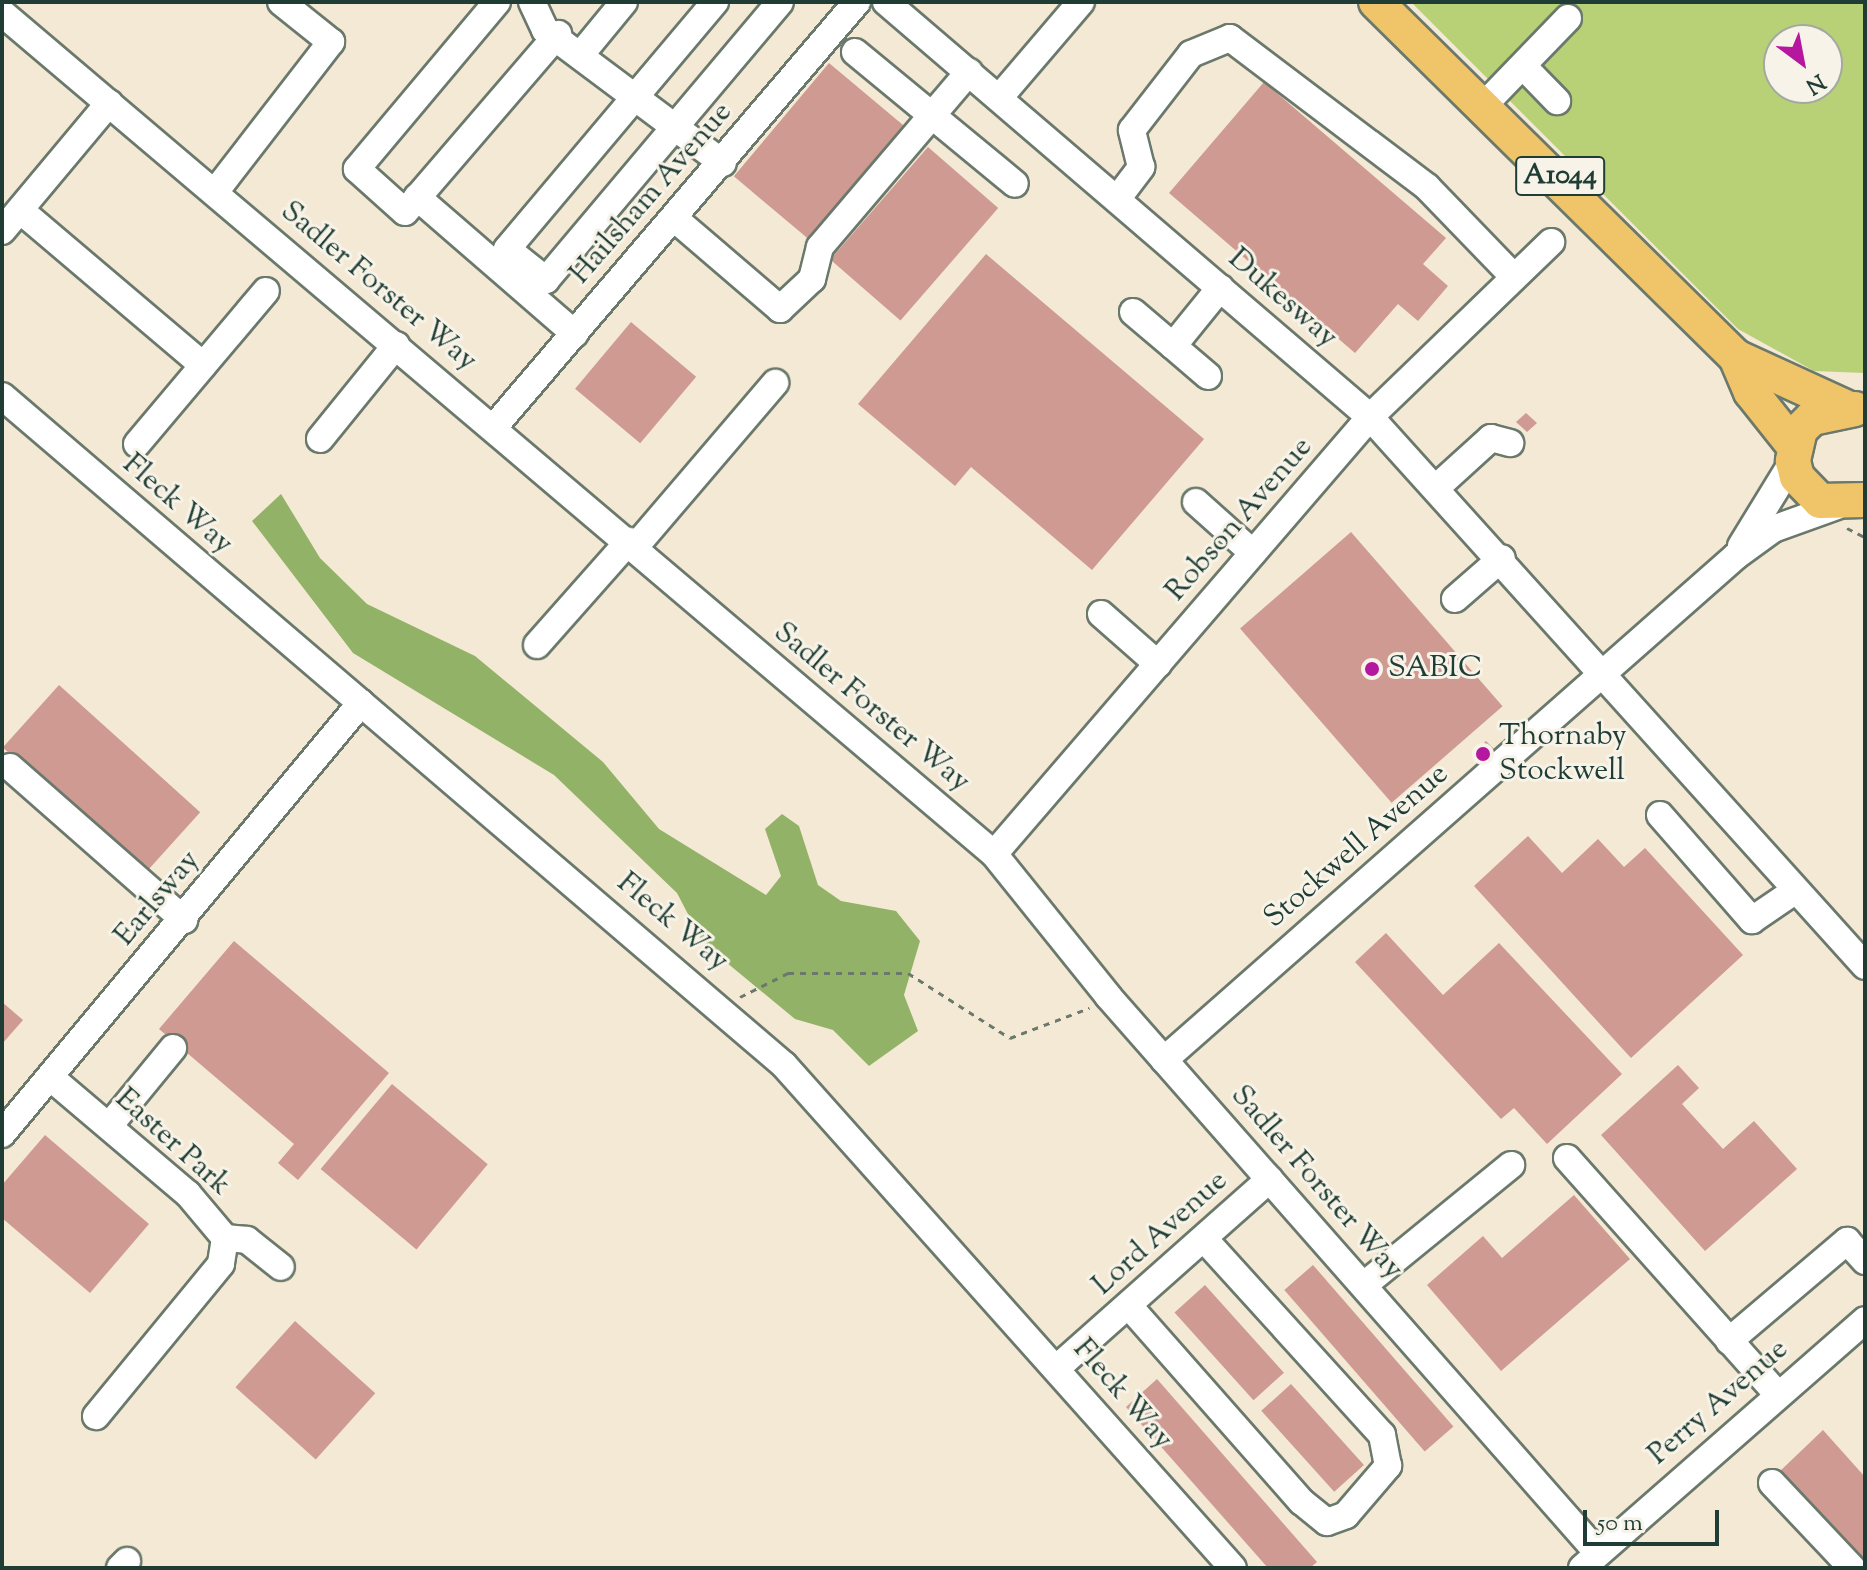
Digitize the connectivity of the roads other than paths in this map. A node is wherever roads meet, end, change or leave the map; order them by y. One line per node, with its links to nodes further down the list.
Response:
1 (281, 2): 27 (street)
2 (497, 2): 28 (street)
3 (532, 2): 13 (street)
4 (624, 2): 15 (street)
5 (715, 2): 18 (street)
6 (780, 2): 24 (street)
7 (857, 2): 25 (street, Hailsham Avenue)
8 (886, 2): 17 (street, Dukesway)
9 (1081, 2): 19 (street)
10 (1376, 2): 22 (main road, A1044)
11 (2, 13): 21 (street, Sadler Forster Way)
12 (1568, 18): 16 (street)
13 (558, 34): 15 (street); 28 (street)
14 (855, 52): 23 (street)
15 (582, 53): 18 (street)
16 (1523, 66): 20 (street); 22 (street)
17 (969, 72): 19 (street, Dukesway); 23 (street)
18 (638, 94): 24 (street); 24 (street)
19 (999, 98): 29 (street, Dukesway)
20 (1557, 101)
21 (109, 103): 27 (street, Sadler Forster Way); 30 (street)
22 (1486, 103): 41 (main road, A1044)
23 (933, 116): 26 (street); 31 (street)
24 (676, 125): 25 (street)
25 (723, 163): 31 (street, Hailsham Avenue)
26 (1015, 184)
27 (215, 192): 39 (street, Sadler Forster Way)
28 (417, 197): 38 (street)
29 (1118, 198): 34 (street); 35 (street, Dukesway)
30 (20, 210): 32 (street); 42 (street)
31 (674, 218): 38 (street, Hailsham Avenue)
32 (2, 231)
33 (1551, 242): 34 (street, Robson Avenue)
34 (1514, 277): 47 (street, Robson Avenue)
35 (1220, 288): 40 (street); 47 (street, Dukesway)
36 (266, 291): 42 (street)
37 (1133, 312): 40 (street)
38 (575, 334): 48 (street, Hailsham Avenue)
39 (396, 345): 48 (street, Sadler Forster Way); 49 (street)
40 (1173, 346): 43 (street)
41 (1736, 357): 46 (main road, A1044); 52 (main road, A1044)
42 (203, 365): 51 (street)
43 (1208, 376)
44 (775, 383): 56 (street)
45 (2, 396): 65 (street, Fleck Way)
46 (1857, 409): 52 (main road, A1044)
47 (1370, 417): 53 (street, Dukesway); 57 (street, Robson Avenue)
48 (494, 427): 56 (street, Sadler Forster Way)
49 (320, 439)
50 (1510, 443): 53 (street)
51 (137, 444)
52 (1793, 454): 55 (main road, A1044); 58 (street, Stockwell Avenue)
53 (1437, 487): 59 (street, Dukesway)
54 (1196, 502): 57 (street)
55 (1854, 507): 58 (street, Stockwell Avenue)
56 (632, 544): 62 (street); 68 (street, Sadler Forster Way)
57 (1253, 553): 63 (street, Robson Avenue)
58 (1736, 556): 64 (street, Stockwell Avenue)
59 (1502, 558): 60 (street); 64 (street, Dukesway)
60 (1455, 599)
61 (1101, 614): 63 (street)
62 (537, 645)
63 (1158, 664): 68 (street, Robson Avenue)
64 (1606, 675): 69 (street, Dukesway); 73 (street, Stockwell Avenue)
65 (361, 703): 70 (street, Earlsway); 88 (street, Fleck Way)
66 (10, 767): 70 (street)
67 (1660, 815): 69 (street)
68 (994, 854): 73 (street, Sadler Forster Way)
69 (1796, 890): 71 (street, Dukesway)
70 (184, 920): 74 (street, Earlsway)
71 (1865, 966)
72 (173, 1048): 75 (street)
73 (1164, 1060): 79 (street, Sadler Forster Way)
74 (50, 1077): 75 (street, Easter Park); 76 (street, Earlsway)
75 (109, 1126): 80 (street, Easter Park)
76 (2, 1134)
77 (1567, 1158): 87 (street)
78 (1511, 1165): 84 (street)
79 (1270, 1179): 81 (street, Lord Avenue); 84 (street, Sadler Forster Way)
80 (225, 1238): 83 (street); 90 (street, Easter Park)
81 (1206, 1241): 85 (street, Lord Avenue); 85 (street)
82 (1865, 1261): 87 (street)
83 (281, 1267)
84 (1364, 1285): 92 (street, Sadler Forster Way)
85 (1129, 1306): 88 (street, Lord Avenue)
86 (1865, 1320): 89 (street, Perry Avenue)
87 (1729, 1341): 89 (street)
88 (1058, 1367): 93 (street, Fleck Way)
89 (1777, 1394): 92 (street, Perry Avenue)
90 (96, 1416)
91 (1772, 1483): 94 (street)
92 (1590, 1560)
93 (1233, 1568)
94 (1852, 1568)

